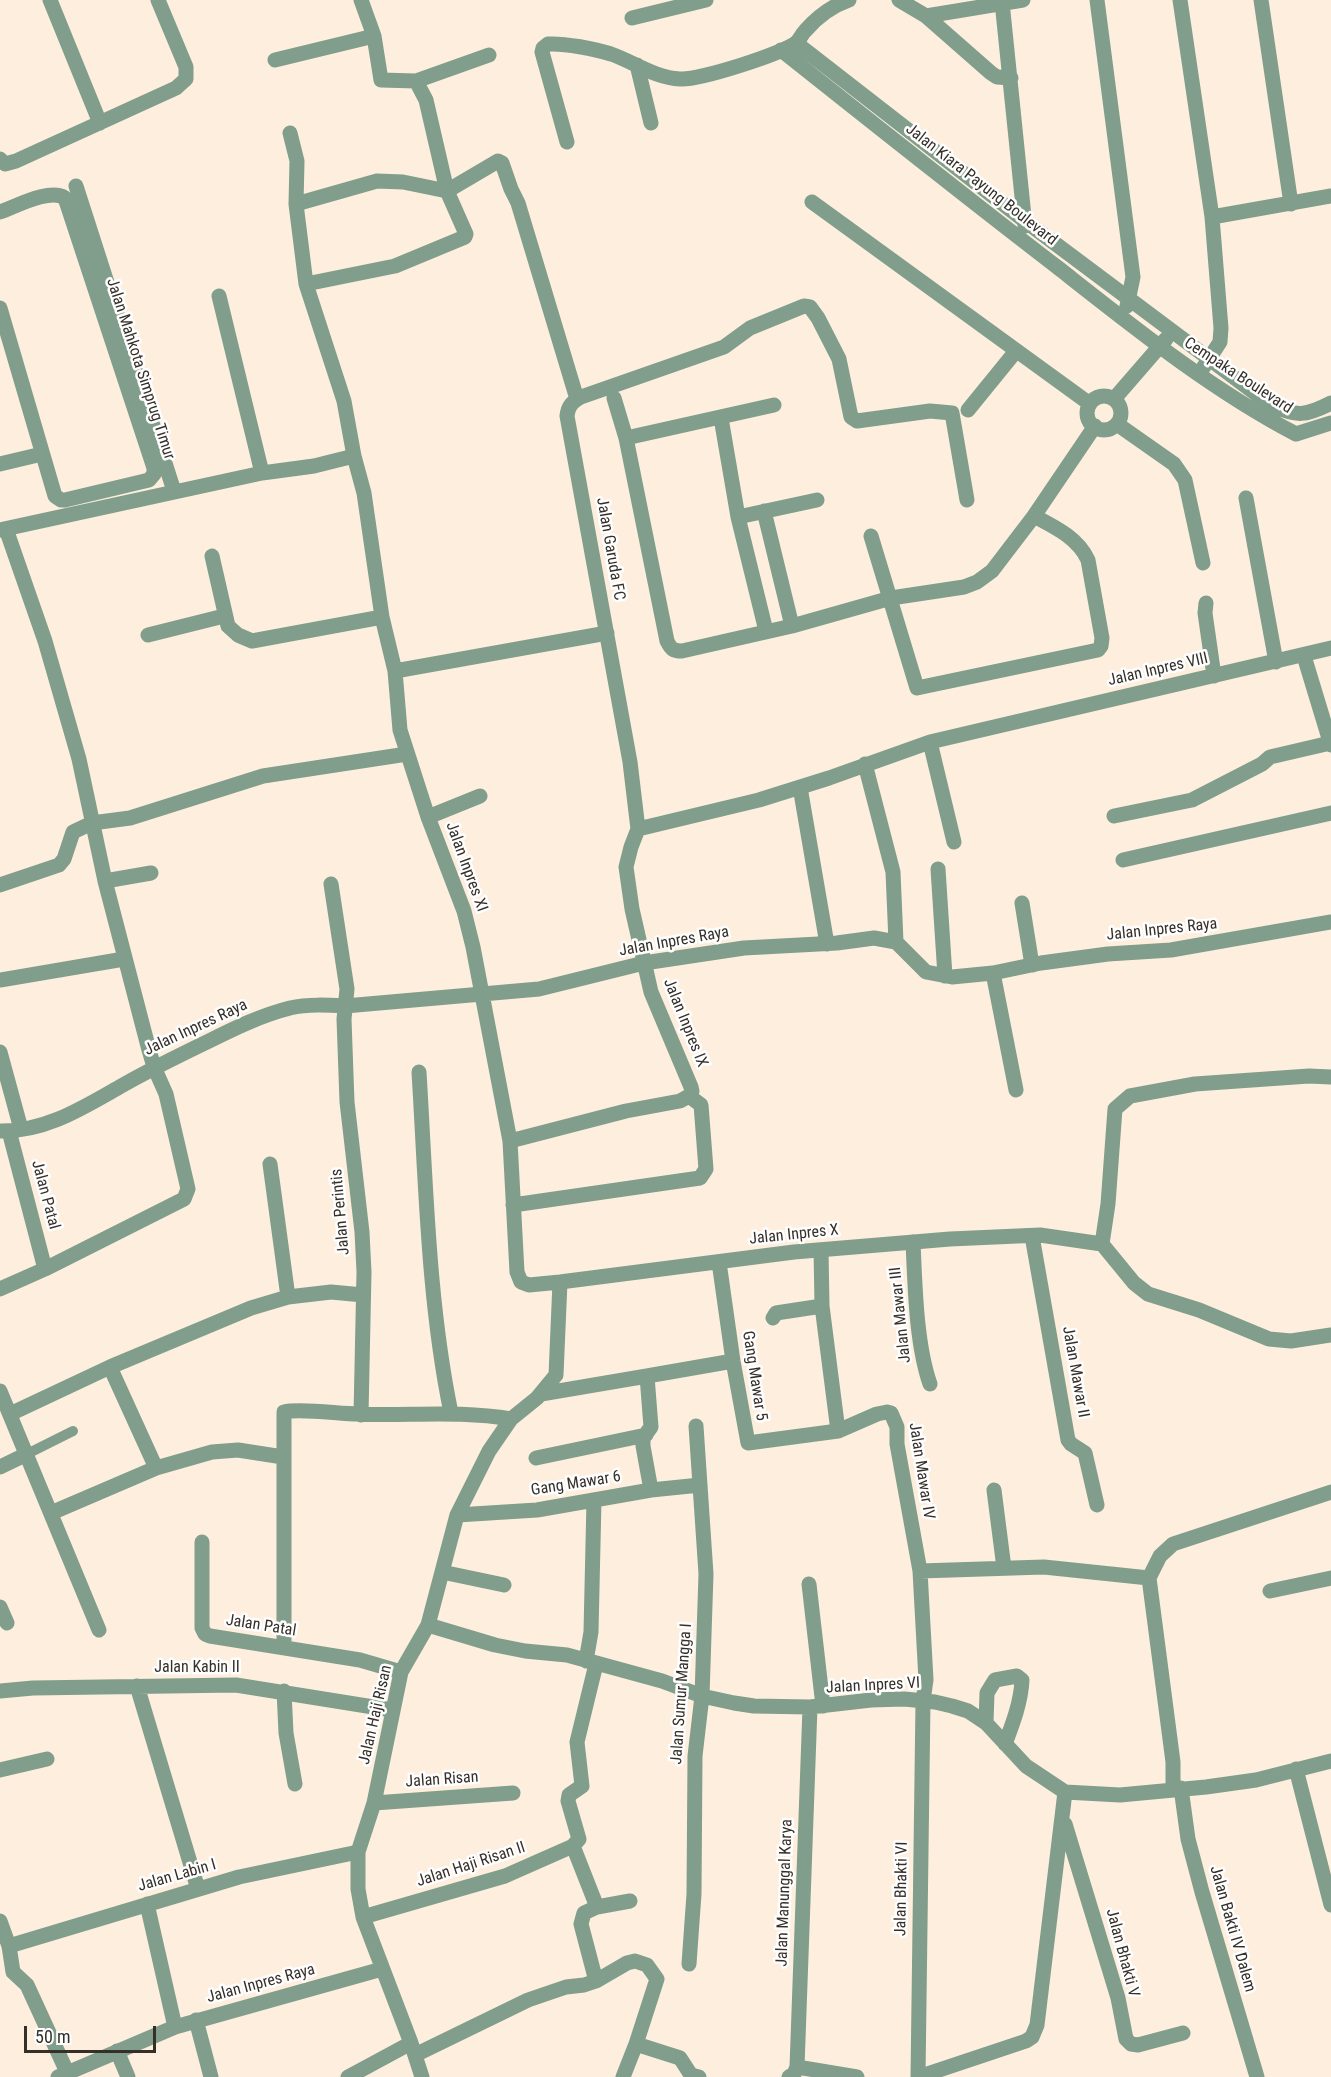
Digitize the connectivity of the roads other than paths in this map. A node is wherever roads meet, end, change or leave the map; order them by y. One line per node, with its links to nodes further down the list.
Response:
1 (51, 0): 22 (street)
2 (158, 0): 22 (street)
3 (361, 0): 14 (street)
4 (706, 0): 13 (street)
5 (849, 0): 15 (street)
6 (899, 0): 12 (street)
7 (1023, 0): 11 (street)
8 (1096, 0): 39 (street)
9 (1180, 0): 34 (street)
10 (1261, 0): 32 (street)
11 (1002, 2): 12 (street); 20 (street)
12 (926, 16): 20 (street)
13 (632, 18)
14 (374, 36): 18 (street); 21 (street)
15 (796, 43): 16 (street); 35 (street, Jalan Kiara Payung Boulevard)
16 (781, 50): 19 (street); 36 (street, Jalan Kiara Payung Boulevard)
17 (489, 55): 21 (street)
18 (275, 60)
19 (637, 65): 23 (street); 25 (street)
20 (1011, 78): 35 (street)
21 (416, 81): 28 (street)
22 (100, 123): 26 (street)
23 (651, 123)
24 (290, 133): 31 (street, Jalan Inpres XI)
25 (567, 142)
26 (0, 159)
27 (76, 186): 63 (street)
28 (447, 191): 31 (street); 37 (street); 48 (street)
29 (1331, 196): 32 (street)
30 (812, 202): 44 (street)
31 (297, 204): 37 (street, Jalan Inpres XI)
32 (1291, 204): 34 (street)
33 (0, 212): 59 (street, Jalan Mahkota Simprug Timur)
34 (1212, 217): 45 (street)
35 (1025, 221): 36 (street); 39 (street, Jalan Kiara Payung Boulevard)
36 (1025, 243): 41 (street, Jalan Kiara Payung Boulevard)
37 (306, 284): 60 (street, Jalan Inpres XI)
38 (219, 296): 62 (street)
39 (1129, 299): 41 (street); 42 (street, Jalan Kiara Payung Boulevard)
40 (0, 308): 59 (street, Jalan Mahkota Simprug Timur)
41 (1124, 320): 43 (street, Jalan Kiara Payung Boulevard)
42 (1172, 332): 43 (street); 45 (street, Jalan Kiara Payung Boulevard)
43 (1160, 346): 46 (street, Cempaka Boulevard); 49 (street)
44 (1016, 351): 51 (street); 53 (street)
45 (1209, 359): 46 (street); 50 (street, Jalan Kiara Payung Boulevard)
46 (1199, 374): 55 (street, Cempaka Boulevard)
47 (614, 398): 58 (street)
48 (578, 399): 66 (street); 80 (street, Jalan Garuda FC)
49 (1114, 399): 51 (street); 56 (street)
50 (1331, 403)
51 (1089, 404): 57 (street)
52 (774, 405): 54 (street)
53 (968, 410)
54 (721, 418): 58 (street); 69 (street)
55 (1331, 423)
56 (1117, 424): 57 (street); 73 (street)
57 (1095, 426): 68 (street)
58 (626, 438): 79 (street)
59 (42, 454): 61 (street)
60 (354, 456): 62 (street); 77 (street, Jalan Inpres XI)
61 (0, 464)
62 (262, 472): 63 (street)
63 (174, 491): 70 (street)
64 (1246, 498): 84 (street)
65 (817, 500): 67 (street)
66 (967, 500)
67 (764, 512): 69 (street); 78 (street)
68 (1034, 516): 74 (street); 74 (street)
69 (738, 517): 79 (street)
70 (3, 529): 96 (street)
71 (871, 536): 74 (street)
72 (212, 556): 76 (street)
73 (1203, 563)
74 (891, 598): 78 (street)
75 (1206, 603): 86 (street)
76 (224, 616): 77 (street); 81 (street)
77 (382, 617): 85 (street, Jalan Inpres XI)
78 (792, 626): 79 (street)
79 (766, 631)
80 (607, 633): 85 (street); 97 (street, Jalan Garuda FC)
81 (148, 635)
82 (1331, 648): 83 (street, Jalan Inpres VIII)
83 (1304, 656): 84 (street, Jalan Inpres VIII); 88 (street)
84 (1276, 662): 86 (street, Jalan Inpres VIII)
85 (395, 671): 89 (street, Jalan Inpres XI)
86 (1214, 676): 87 (street, Jalan Inpres VIII)
87 (930, 742): 90 (street, Jalan Inpres VIII); 98 (street)
88 (1331, 744): 94 (street)
89 (407, 754): 95 (street, Jalan Inpres XI); 96 (street)
90 (865, 764): 91 (street, Jalan Inpres VIII); 107 (street)
91 (800, 787): 97 (street, Jalan Inpres VIII); 108 (street)
92 (480, 796): 95 (street)
93 (1331, 813): 99 (street)
94 (1114, 816)
95 (428, 817): 115 (street, Jalan Inpres XI)
96 (92, 823): 102 (street); 104 (street)
97 (638, 829): 110 (street, Jalan Garuda FC)
98 (954, 842)
99 (1123, 860)
100 (938, 870): 113 (street)
101 (151, 873): 102 (street)
102 (105, 881): 109 (street)
103 (331, 884): 116 (street, Jalan Perintis)
104 (0, 885)
105 (1022, 903): 111 (street)
106 (1331, 922): 111 (street, Jalan Inpres Raya)
107 (896, 942): 108 (street, Jalan Inpres Raya); 113 (street, Jalan Inpres Raya)
108 (827, 944): 110 (street, Jalan Inpres Raya)
109 (124, 959): 114 (street); 118 (street)
110 (644, 963): 115 (street, Jalan Inpres Raya); 122 (street, Jalan Inpres IX)
111 (1032, 964): 112 (street, Jalan Inpres Raya)
112 (993, 973): 113 (street, Jalan Inpres Raya); 121 (street)
113 (945, 976)
114 (0, 980)
115 (482, 994): 116 (street, Jalan Inpres Raya); 124 (street, Jalan Inpres X)
116 (345, 1006): 118 (street, Jalan Inpres Raya); 135 (street, Jalan Perintis)
117 (0, 1052): 123 (street, Jalan Patal)
118 (154, 1067): 123 (street, Jalan Inpres Raya); 132 (street)
119 (419, 1072): 146 (street)
120 (1331, 1077): 129 (street)
121 (1016, 1090)
122 (689, 1096): 124 (street); 126 (street, Jalan Inpres IX)
123 (10, 1130): 132 (street, Jalan Patal)
124 (510, 1141): 126 (street, Jalan Inpres X)
125 (270, 1164): 136 (street)
126 (513, 1205): 133 (street, Jalan Inpres X)
127 (1032, 1236): 128 (street, Jalan Inpres X); 129 (street, Jalan Inpres X); 164 (street, Jalan Mawar II)
128 (913, 1242): 130 (street, Jalan Inpres X); 143 (street, Jalan Mawar III)
129 (1102, 1244): 139 (street)
130 (820, 1250): 131 (street, Jalan Inpres X); 137 (street)
131 (719, 1262): 133 (street, Jalan Inpres X); 140 (street, Gang Mawar 5)
132 (45, 1269): 134 (street)
133 (560, 1282): 145 (street, Jalan Haji Risan)
134 (0, 1289)
135 (363, 1295): 136 (street); 148 (street, Jalan Perintis)
136 (288, 1297): 141 (street)
137 (822, 1306): 138 (street); 152 (street)
138 (773, 1318)
139 (1331, 1335)
140 (733, 1361): 142 (street); 152 (street, Gang Mawar 5)
141 (110, 1367): 147 (street); 158 (street)
142 (647, 1376): 145 (street); 153 (street)
143 (930, 1384)
144 (0, 1391): 147 (street)
145 (541, 1394): 149 (street, Jalan Haji Risan)
146 (451, 1413): 148 (street); 149 (street)
147 (10, 1414): 154 (street)
148 (361, 1414): 155 (street)
149 (511, 1419): 166 (street, Jalan Haji Risan)
150 (696, 1426): 159 (street, Jalan Sumur Mangga I)
151 (73, 1431): 154 (lane)
152 (838, 1431): 169 (street, Jalan Mawar IV)
153 (646, 1435): 156 (street); 160 (street)
154 (27, 1454): 157 (street); 165 (street)
155 (283, 1457): 158 (street); 180 (street)
156 (536, 1458)
157 (0, 1467)
158 (156, 1468): 165 (street)
159 (700, 1485): 160 (street, Gang Mawar 6); 186 (street, Jalan Sumur Mangga I)
160 (651, 1490): 163 (street, Gang Mawar 6)
161 (994, 1490): 168 (street)
162 (1331, 1492): 171 (street)
163 (594, 1500): 166 (street, Gang Mawar 6); 181 (street)
164 (1097, 1505)
165 (51, 1513): 179 (street)
166 (457, 1515): 170 (street, Jalan Haji Risan)
167 (202, 1542): 180 (street, Jalan Patal)
168 (1004, 1568): 169 (street); 171 (street)
169 (920, 1571): 187 (street, Jalan Mawar IV)
170 (442, 1572): 174 (street); 178 (street, Jalan Haji Risan)
171 (1149, 1578): 197 (street, Jalan Bakti IV Dalem)
172 (1331, 1578): 175 (street)
173 (809, 1584): 188 (street, Jalan Manunggal Karya)
174 (504, 1585)
175 (1270, 1591)
176 (0, 1607): 177 (street)
177 (7, 1623)
178 (428, 1625): 181 (street, Jalan Inpres VI); 182 (street, Jalan Haji Risan)
179 (99, 1630)
180 (284, 1648): 182 (street, Jalan Patal)
181 (591, 1662): 186 (street, Jalan Inpres VI); 202 (street)
182 (401, 1672): 189 (street, Jalan Haji Risan)
183 (137, 1686): 184 (street, Jalan Kabin II); 185 (street, Jalan Kabin II); 204 (street)
184 (0, 1691)
185 (284, 1691): 189 (street, Jalan Kabin II); 196 (street)
186 (702, 1696): 188 (street, Jalan Inpres VI); 212 (street, Jalan Sumur Mangga I)
187 (923, 1701): 188 (street, Jalan Inpres VI); 190 (street, Jalan Inpres VI); 231 (street, Jalan Bhakti VI)
188 (817, 1706): 222 (street, Jalan Manunggal Karya)
189 (392, 1710): 200 (street, Jalan Haji Risan)
190 (986, 1724): 191 (street, Jalan Inpres VI); 191 (street)
191 (1005, 1744): 198 (street, Jalan Inpres VI)
192 (47, 1759): 195 (street)
193 (1331, 1761): 194 (street, Jalan Inpres VI)
194 (1296, 1769): 197 (street, Jalan Inpres VI); 207 (street)
195 (0, 1770)
196 (295, 1784)
197 (1177, 1789): 198 (street, Jalan Inpres VI); 232 (street, Jalan Bakti IV Dalem)
198 (1065, 1792): 201 (street)
199 (513, 1793): 200 (street, Jalan Risan)
200 (374, 1803): 203 (street, Jalan Haji Risan)
201 (1064, 1819): 218 (street, Jalan Bhakti V); 231 (street)
202 (573, 1846): 208 (street); 209 (street, Jalan Haji Risan II)
203 (358, 1852): 204 (street, Jalan Labin I); 209 (street, Jalan Haji Risan)
204 (198, 1889): 206 (street, Jalan Labin I)
205 (630, 1901): 208 (street)
206 (147, 1904): 211 (street, Jalan Labin I); 217 (street)
207 (1331, 1905)
208 (597, 1907): 215 (street)
209 (363, 1917): 213 (street, Jalan Haji Risan)
210 (0, 1921): 211 (street)
211 (9, 1946): 214 (street)
212 (689, 1964)
213 (382, 1969): 216 (street, Jalan Inpres Raya); 220 (street, Jalan Haji Risan)
214 (6, 1975): 223 (street)
215 (596, 1981): 219 (street); 220 (street)
216 (196, 2020): 217 (street, Jalan Inpres Raya); 225 (street)
217 (175, 2027): 221 (street, Jalan Inpres Raya)
218 (1183, 2033)
219 (636, 2044): 228 (street); 229 (street)
220 (413, 2049): 226 (street); 227 (street, Jalan Haji Risan)
221 (117, 2051): 223 (street, Jalan Inpres Raya); 224 (street)
222 (793, 2072): 230 (street)
223 (62, 2075)
224 (128, 2077)
225 (211, 2077)
226 (348, 2077)
227 (422, 2077)
228 (623, 2077)
229 (699, 2077)
230 (857, 2077)
231 (918, 2077)
232 (1257, 2077)

